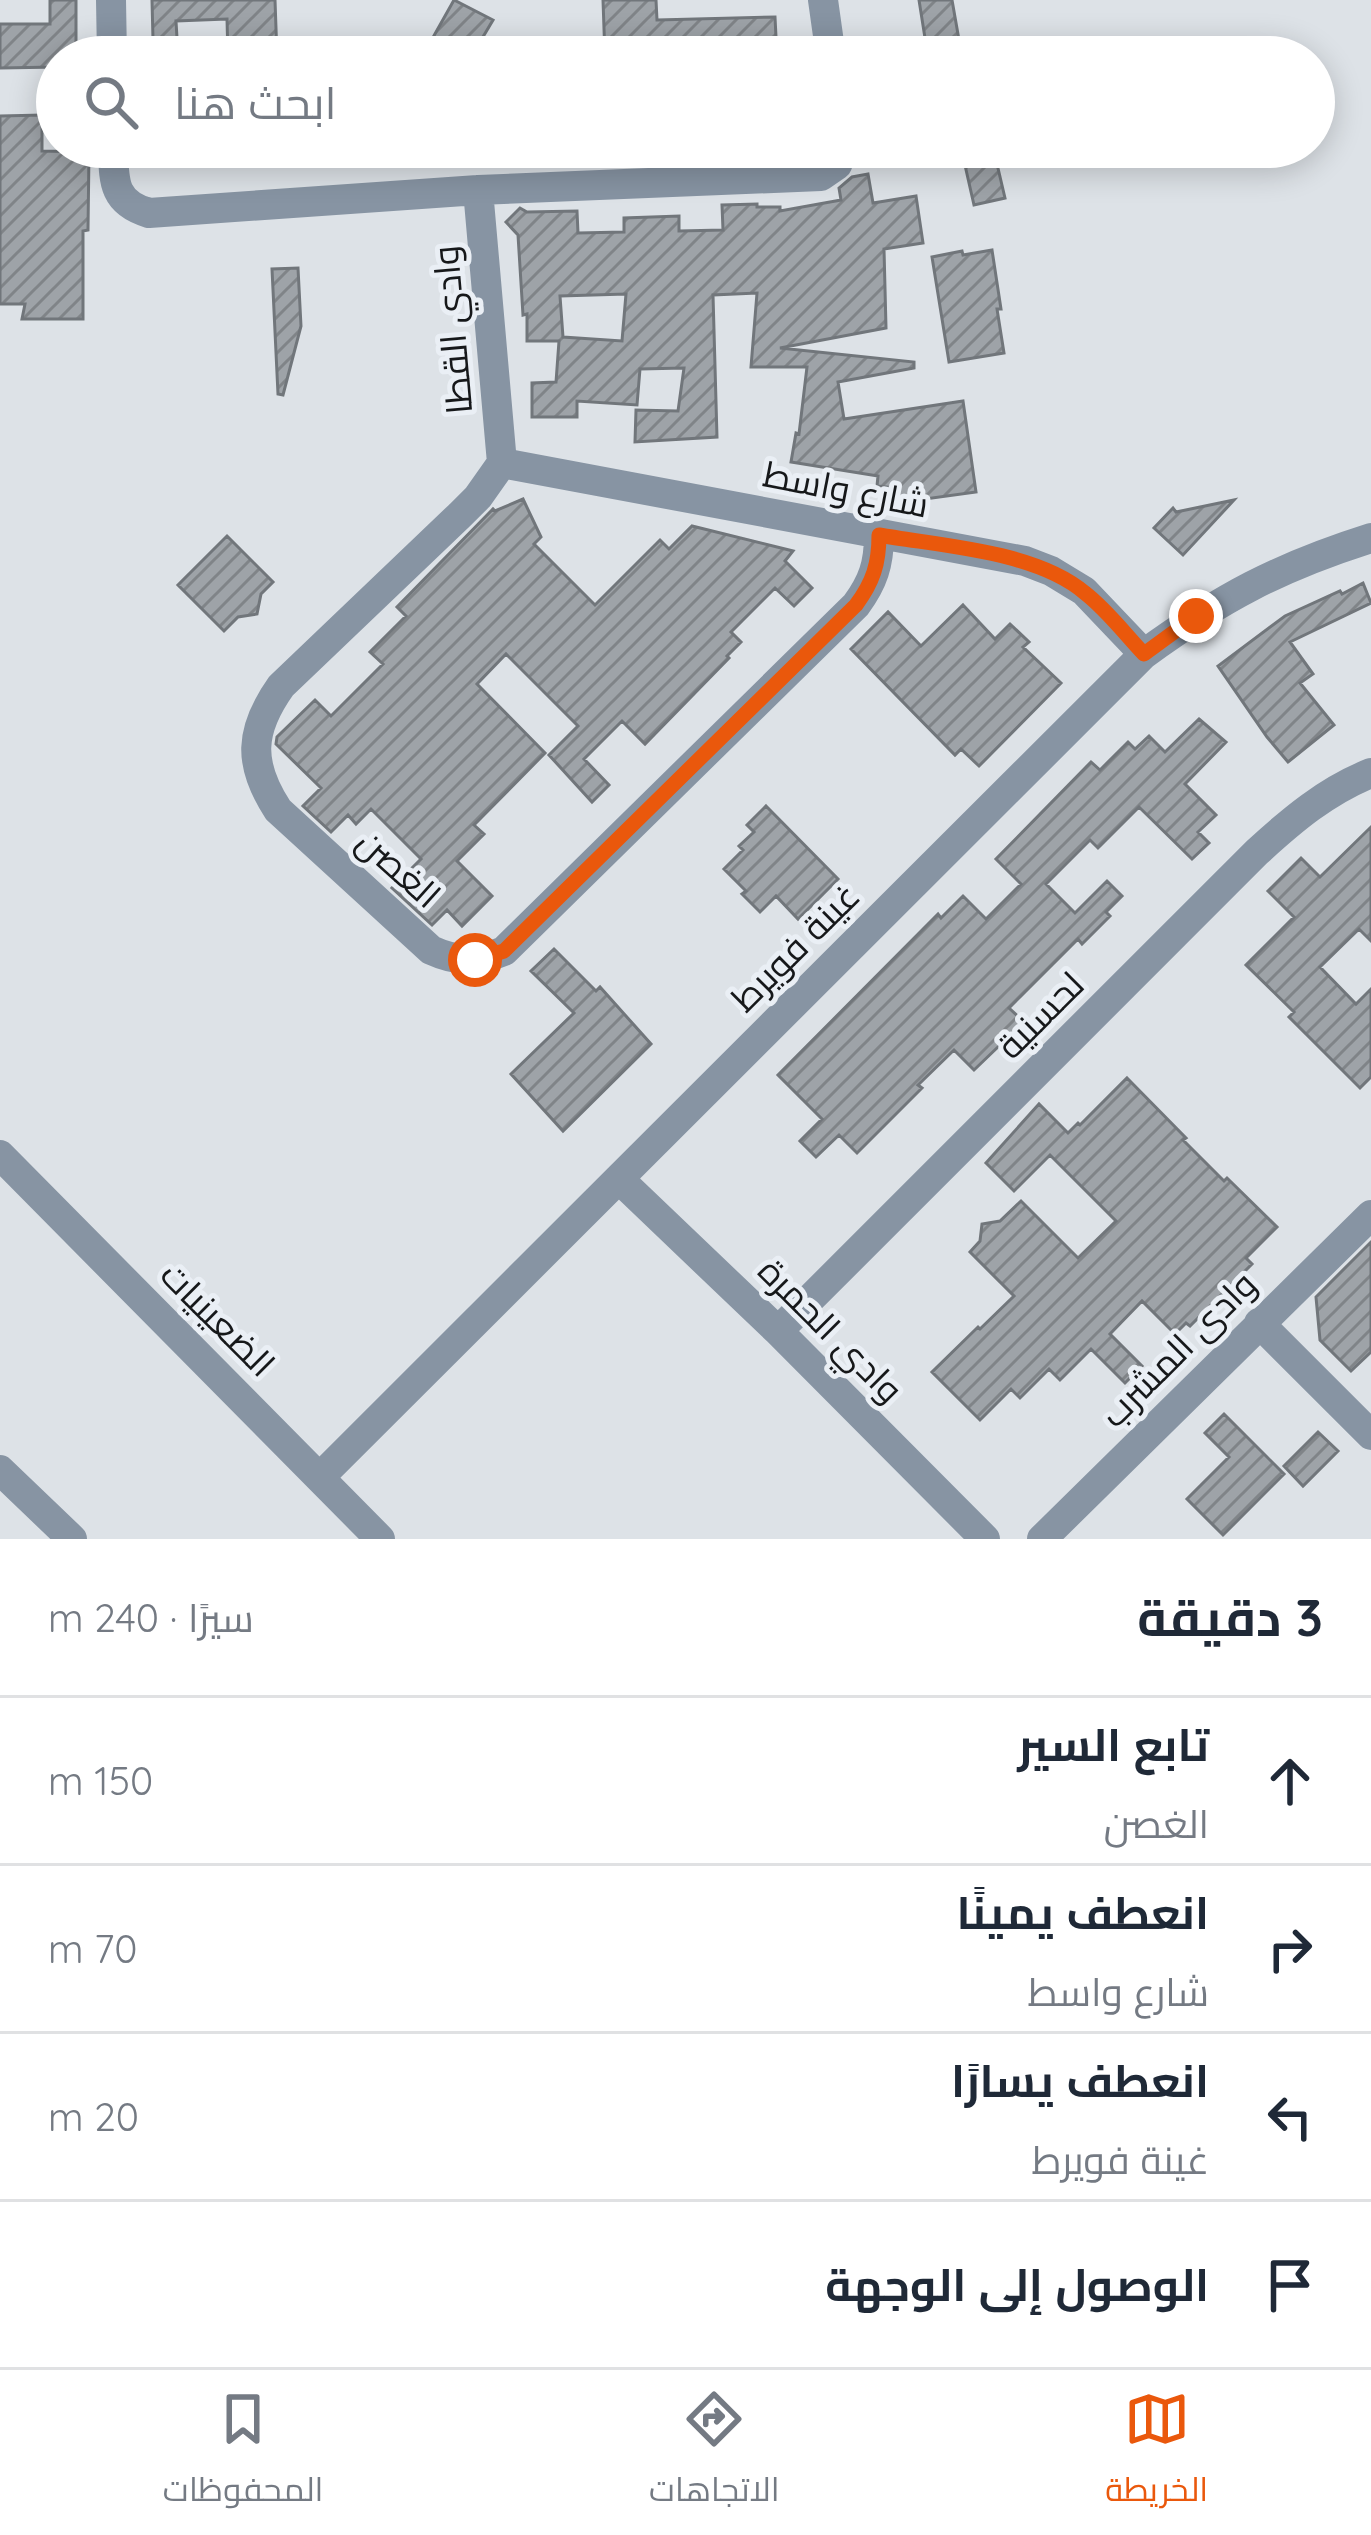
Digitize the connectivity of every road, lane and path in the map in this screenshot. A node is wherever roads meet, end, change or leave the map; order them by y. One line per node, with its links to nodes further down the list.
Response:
1 (111, 0): 3 (street)
2 (823, 0): 4 (street)
3 (112, 36)
4 (829, 36)
5 (115, 168): 7 (street, وادي القطا)
6 (833, 168): 7 (street, وادي القطا)
7 (478, 190): 8 (street, وادي القطا)
8 (502, 463): 9 (street, شارع واسط); 9 (street, الغصن)
9 (879, 535): 11 (street, شارع واسط)
10 (1371, 538): 11 (street, غينة فويرط)
11 (1144, 654): 14 (street, غينة فويرط)
12 (1371, 773): 17 (street, لحسنية)
13 (0, 1155): 20 (street, الضعينيات)
14 (619, 1179): 17 (street, وادي الحمرة); 20 (street, غينة فويرط)
15 (1371, 1215): 16 (street, وادى المشرب)
16 (1259, 1323): 18 (street); 24 (street, وادى المشرب)
17 (778, 1331): 23 (street, وادي الحمرة)
18 (1371, 1435)
19 (0, 1470): 21 (street)
20 (320, 1477): 22 (street, الضعينيات)
21 (72, 1539)
22 (380, 1539)
23 (986, 1539)
24 (1042, 1539)

